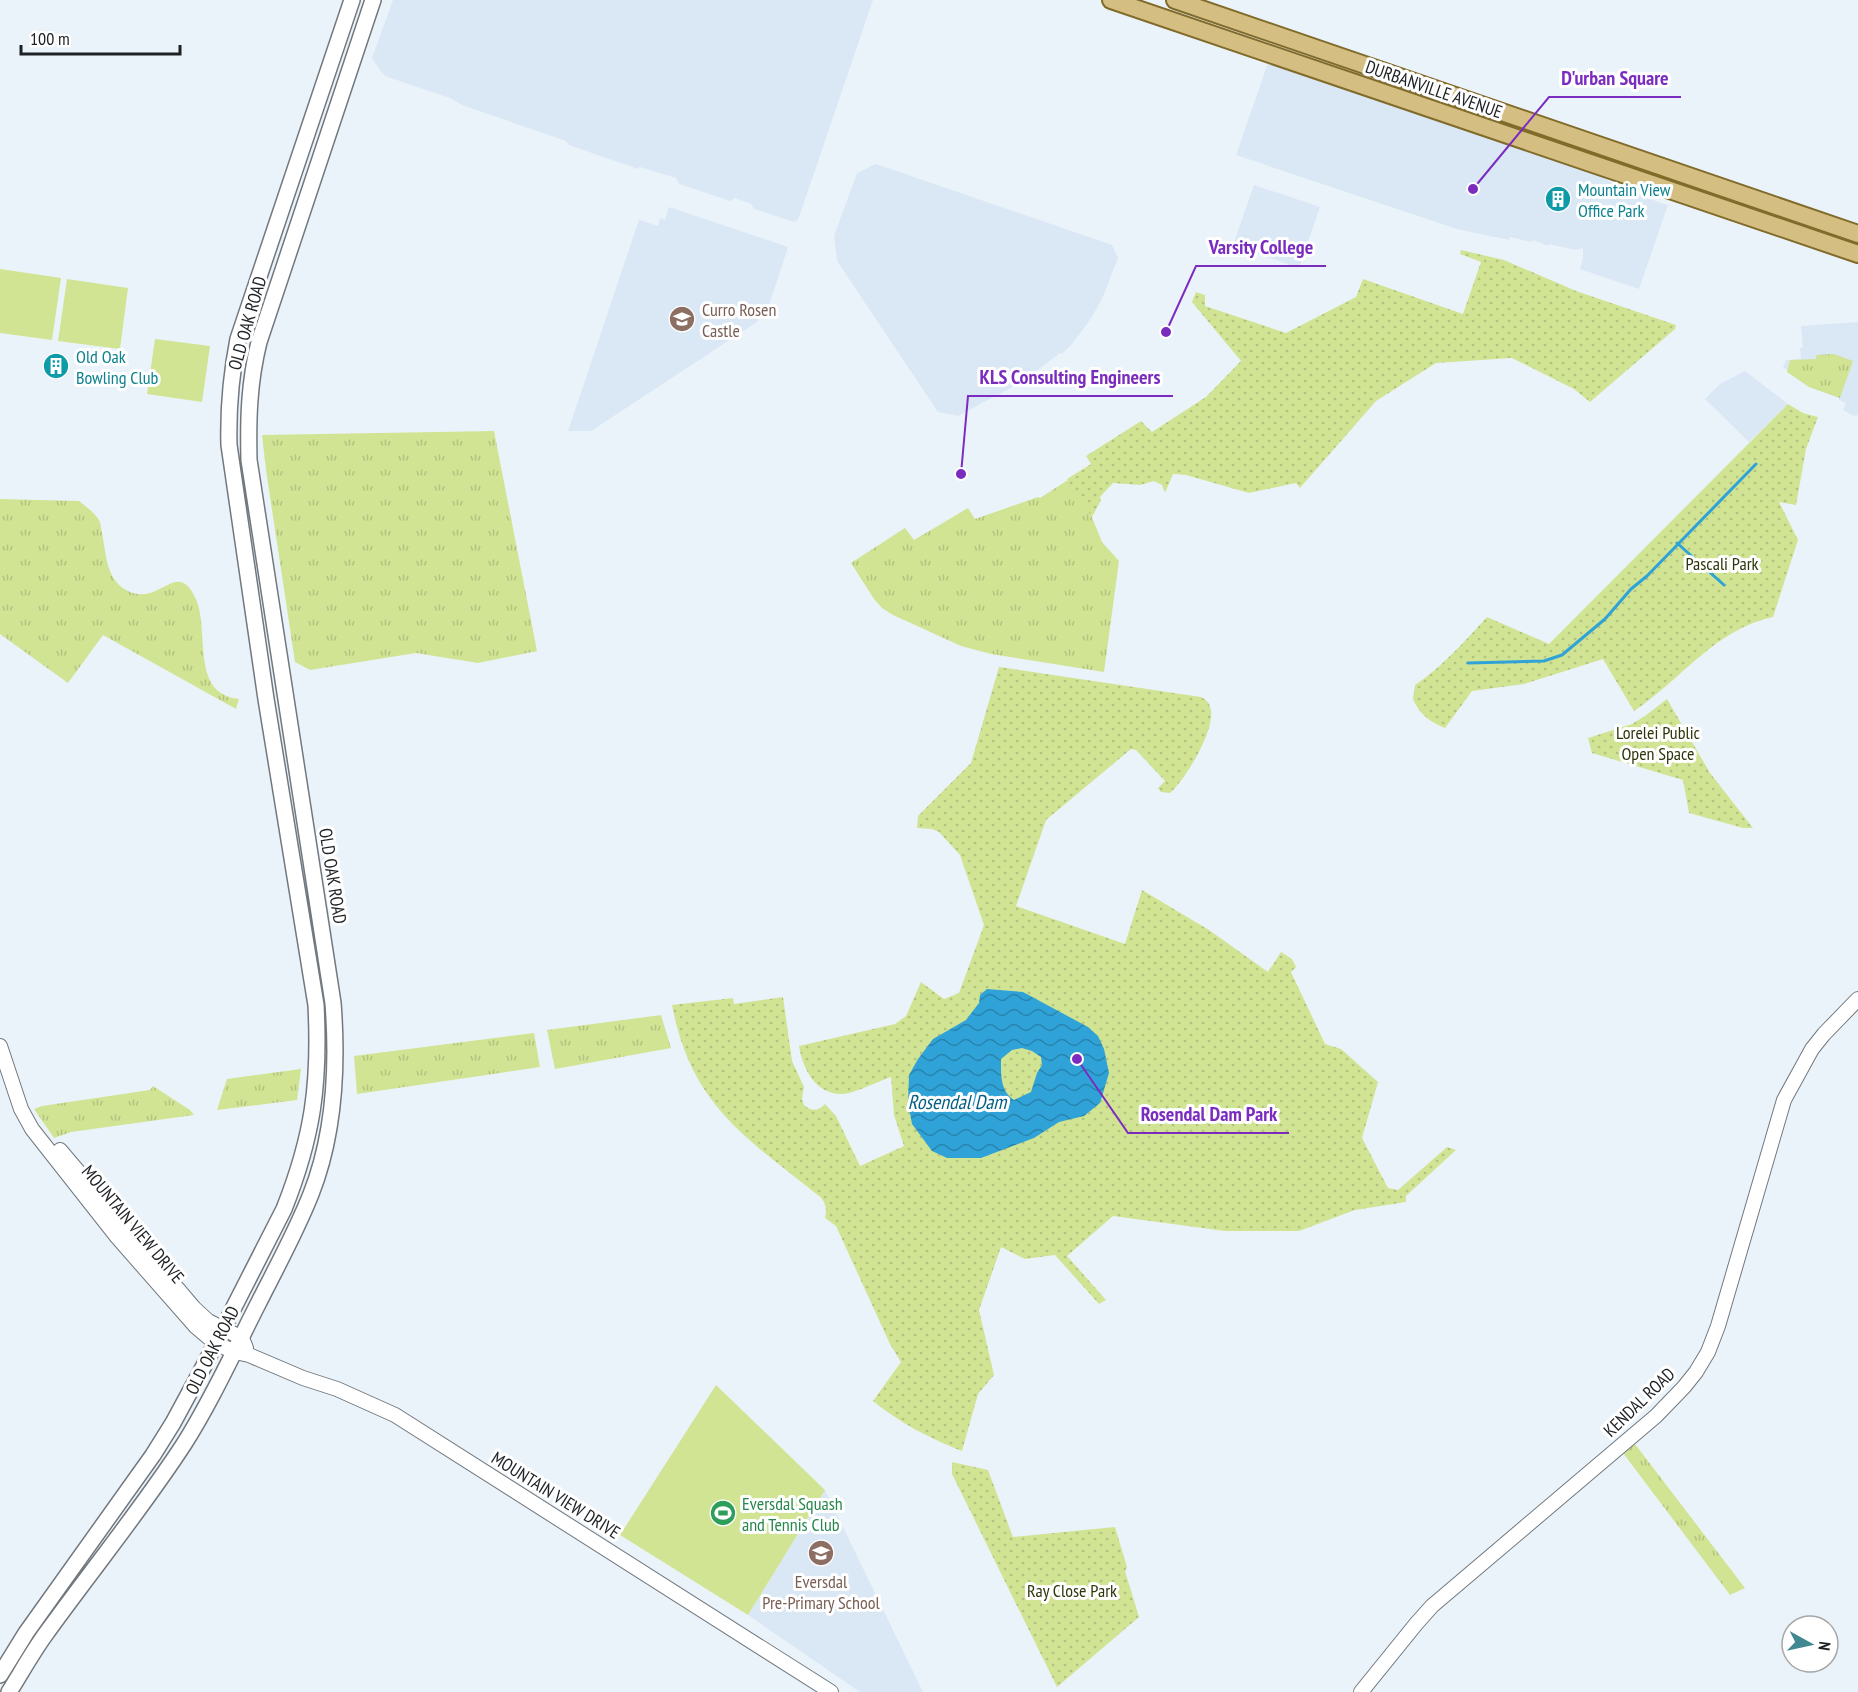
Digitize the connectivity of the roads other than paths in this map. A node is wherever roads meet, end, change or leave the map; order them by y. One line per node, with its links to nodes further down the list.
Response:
1 (352, 0): 10 (main road, OLD OAK ROAD)
2 (373, 0): 12 (main road, OLD OAK ROAD)
3 (1111, 0): 6 (main road, DURBANVILLE AVENUE)
4 (1175, 0): 5 (main road, DURBANVILLE AVENUE)
5 (1858, 234)
6 (1858, 255)
7 (1858, 999): 16 (street, KENDAL ROAD)
8 (0, 1046): 9 (street, MOUNTAIN VIEW DRIVE)
9 (16, 1091): 10 (street, MOUNTAIN VIEW DRIVE); 11 (street, MOUNTAIN VIEW DRIVE)
10 (224, 1328): 11 (main road, OLD OAK ROAD); 12 (street, MOUNTAIN VIEW DRIVE)
11 (216, 1343): 12 (street, MOUNTAIN VIEW DRIVE); 13 (main road, OLD OAK ROAD)
12 (242, 1349): 14 (main road, OLD OAK ROAD); 15 (street, MOUNTAIN VIEW DRIVE)
13 (0, 1675)
14 (9, 1692)
15 (831, 1692)
16 (1361, 1692)

